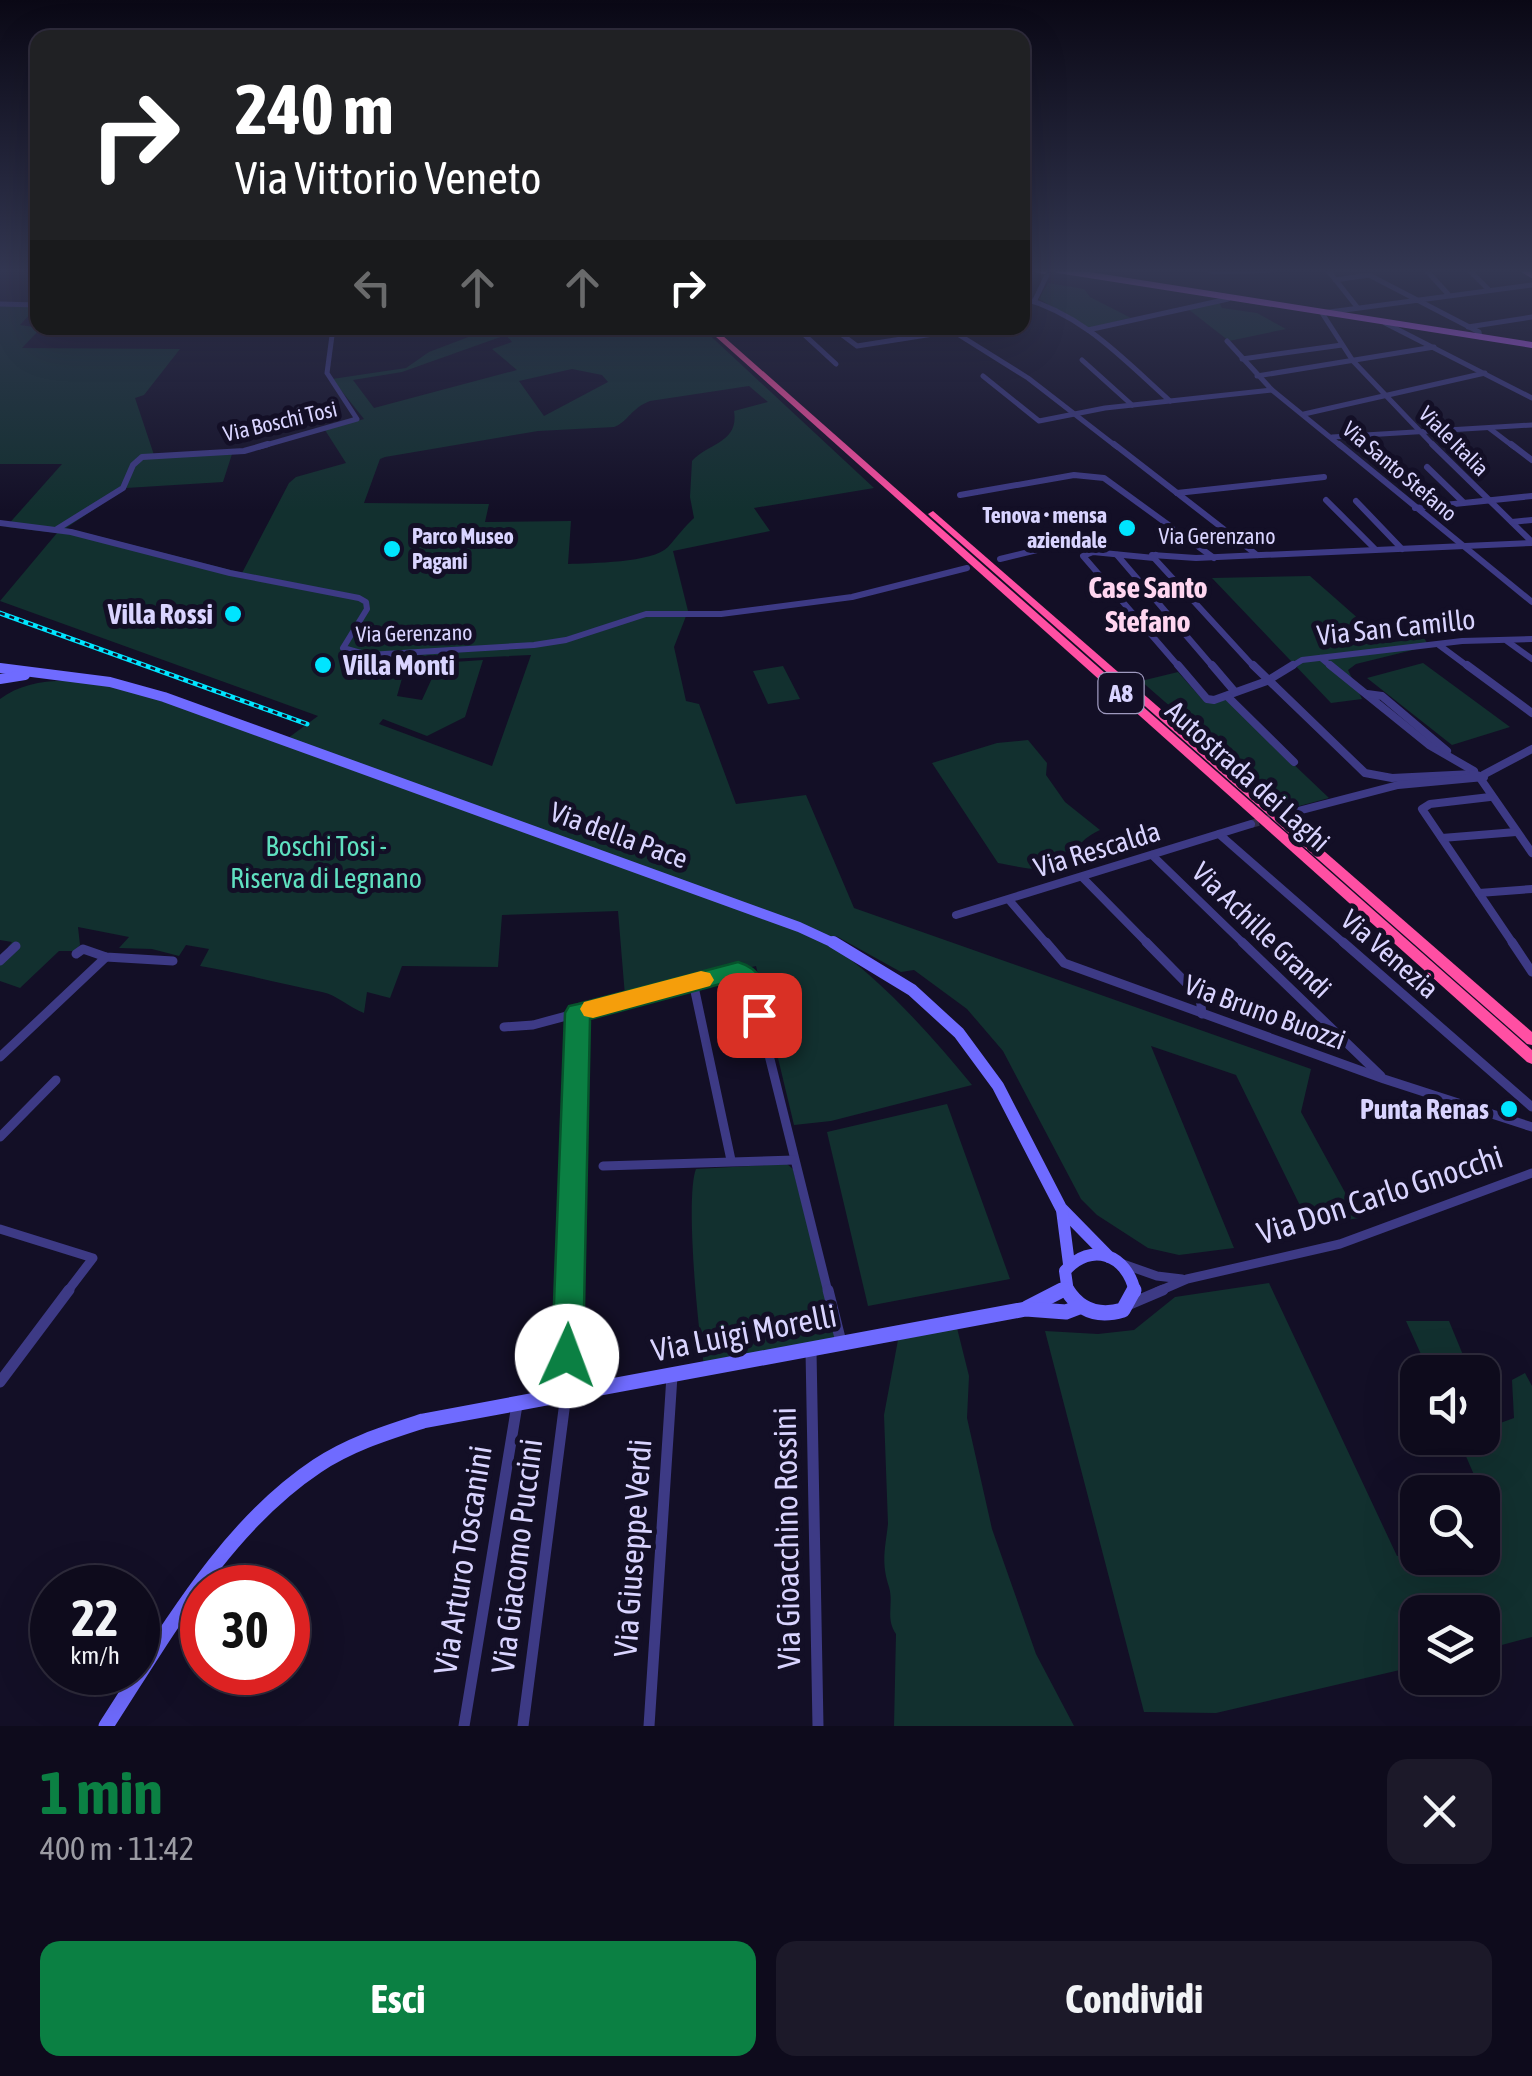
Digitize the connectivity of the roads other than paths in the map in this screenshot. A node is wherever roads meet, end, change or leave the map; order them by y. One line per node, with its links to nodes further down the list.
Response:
1 (330, 350): 44 (street, Via Boschi Tosi)
2 (734, 350): 95 (highway, Autostrada dei Laghi / A8)
3 (746, 350): 93 (highway, Autostrada dei Laghi / A8)
4 (820, 350): 15 (street)
5 (983, 350): 25 (street)
6 (1111, 350): 22 (street)
7 (1234, 350): 12 (street, Via Santo Stefano)
8 (1312, 350): 12 (street)
9 (1344, 350): 14 (street, Viale Italia)
10 (1419, 350): 14 (street)
11 (1439, 350): 16 (street)
12 (1242, 358): 18 (street, Via Santo Stefano)
13 (1082, 360): 23 (street)
14 (1352, 361): 18 (street); 20 (street, Viale Italia)
15 (836, 364)
16 (1484, 373): 20 (street); 21 (street)
17 (983, 376): 25 (street)
18 (1257, 376): 19 (street, Via Santo Stefano)
19 (1272, 390): 22 (street); 24 (street, Via Santo Stefano)
20 (1384, 396): 24 (street); 28 (street, Viale Italia)
21 (1532, 397)
22 (1170, 401): 23 (street)
23 (1132, 405): 25 (street)
24 (1303, 414): 29 (street, Via Santo Stefano)
25 (1078, 416): 33 (street)
26 (1532, 425): 27 (street)
27 (1489, 428): 28 (street); 30 (street)
28 (1418, 431): 29 (street); 37 (street, Viale Italia)
29 (1332, 437): 40 (street, Via Santo Stefano)
30 (1532, 460)
31 (1427, 467): 39 (street)
32 (1324, 478): 33 (street)
33 (1177, 493): 50 (street)
34 (960, 494): 52 (street)
35 (1532, 496): 37 (street)
36 (1326, 500): 47 (street)
37 (1489, 500): 39 (street); 42 (street, Viale Italia)
38 (1356, 501): 48 (street)
39 (1463, 502): 40 (street)
40 (1415, 508): 46 (street, Via Santo Stefano)
41 (1532, 520): 42 (street)
42 (1512, 522): 45 (street, Viale Italia)
43 (0, 524): 44 (street, Via Gerenzano)
44 (57, 529): 54 (street, Via Gerenzano)
45 (1532, 542): 46 (street, Via Gerenzano)
46 (1462, 546): 48 (street, Via Gerenzano); 55 (street, Via Santo Stefano)
47 (1376, 549): 48 (street, Via Gerenzano); 50 (street, Via Gerenzano)
48 (1402, 549)
49 (1117, 555): 51 (street); 65 (street); 65 (street, Via San Camillo)
50 (1257, 555): 52 (street, Via Gerenzano)
51 (1155, 557): 52 (street, Via Gerenzano); 53 (street, Via Gerenzano); 64 (street)
52 (1214, 558)
53 (1000, 559)
54 (967, 568)
55 (1532, 602)
56 (1532, 638): 57 (street, Via San Camillo)
57 (1505, 640): 58 (street, Via San Camillo); 60 (street)
58 (1440, 645): 59 (street, Via San Camillo); 66 (street)
59 (1321, 658): 64 (street, Via San Camillo); 69 (street)
60 (1532, 659)
61 (0, 668): 62 (main road, Via della Pace)
62 (41, 674): 63 (main road, Via della Pace); 105 (main road, Via della Pace)
63 (0, 678)
64 (1266, 682): 65 (street, Via San Camillo); 69 (street)
65 (1231, 694): 68 (street)
66 (1532, 713)
67 (1532, 749): 69 (street)
68 (1294, 762)
69 (1477, 775): 70 (street); 71 (street)
70 (1490, 798): 73 (street); 75 (street)
71 (1298, 811)
72 (1251, 824): 74 (street, Via Rescalda)
73 (1516, 832): 75 (street); 76 (street)
74 (1219, 834): 77 (street, Via Rescalda); 98 (street, Via Venezia)
75 (1442, 838): 80 (street)
76 (1532, 852)
77 (1152, 855): 78 (street, Via Rescalda); 96 (street, Via Achille Grandi)
78 (1082, 877): 81 (street, Via Rescalda); 91 (street)
79 (1532, 889): 80 (street)
80 (1479, 893): 88 (street)
81 (1009, 900): 82 (street, Via Rescalda); 91 (street, Via Bruno Buozzi)
82 (956, 915)
83 (16, 946): 86 (street)
84 (76, 954): 85 (street)
85 (106, 956): 87 (street); 94 (street)
86 (0, 961)
87 (172, 962)
88 (1532, 972)
89 (693, 982): 90 (street); 101 (street); 102 (street)
90 (578, 1013): 92 (street); 119 (street, Via Giacomo Puccini)
91 (1202, 1014): 96 (street, Via Bruno Buozzi)
92 (504, 1026)
93 (1532, 1040)
94 (0, 1057)
95 (1532, 1058)
96 (1384, 1079): 99 (street, Via Bruno Buozzi)
97 (56, 1080): 100 (street)
98 (1532, 1108)
99 (1532, 1127)
100 (0, 1137)
101 (732, 1160): 102 (street); 103 (street)
102 (794, 1160): 115 (street)
103 (603, 1166)
104 (1532, 1174): 109 (street, Via Don Carlo Gnocchi)
105 (1062, 1210): 107 (main road, Via della Pace); 108 (main road, Via della Pace)
106 (0, 1229): 118 (street)
107 (1114, 1259): 108 (main road, Via Don Carlo Gnocchi); 109 (street, Via Don Carlo Gnocchi); 111 (main road)
108 (1069, 1264): 110 (main road)
109 (1186, 1279): 111 (street, Via Don Carlo Gnocchi)
110 (1065, 1288): 112 (main road); 113 (main road, Via Don Carlo Gnocchi)
111 (1130, 1304): 112 (main road, Via Don Carlo Gnocchi)
112 (1079, 1306): 113 (main road, Via Don Carlo Gnocchi)
113 (1026, 1309): 114 (main road, Via Don Carlo Gnocchi)
114 (931, 1326): 115 (main road, Via Luigi Morelli)
115 (841, 1342): 116 (main road, Via Luigi Morelli)
116 (811, 1349): 117 (main road, Via Luigi Morelli); 125 (street, Via Gioacchino Rossini)
117 (672, 1374): 119 (main road, Via Luigi Morelli); 124 (street, Via Giuseppe Verdi)
118 (0, 1382)
119 (566, 1394): 120 (main road, Via Luigi Morelli); 123 (street, Via Giacomo Puccini)
120 (517, 1403): 121 (main road, Via Luigi Morelli); 122 (street, Via Arturo Toscanini)
121 (106, 1726)
122 (464, 1726)
123 (523, 1726)
124 (649, 1726)
125 (818, 1726)

